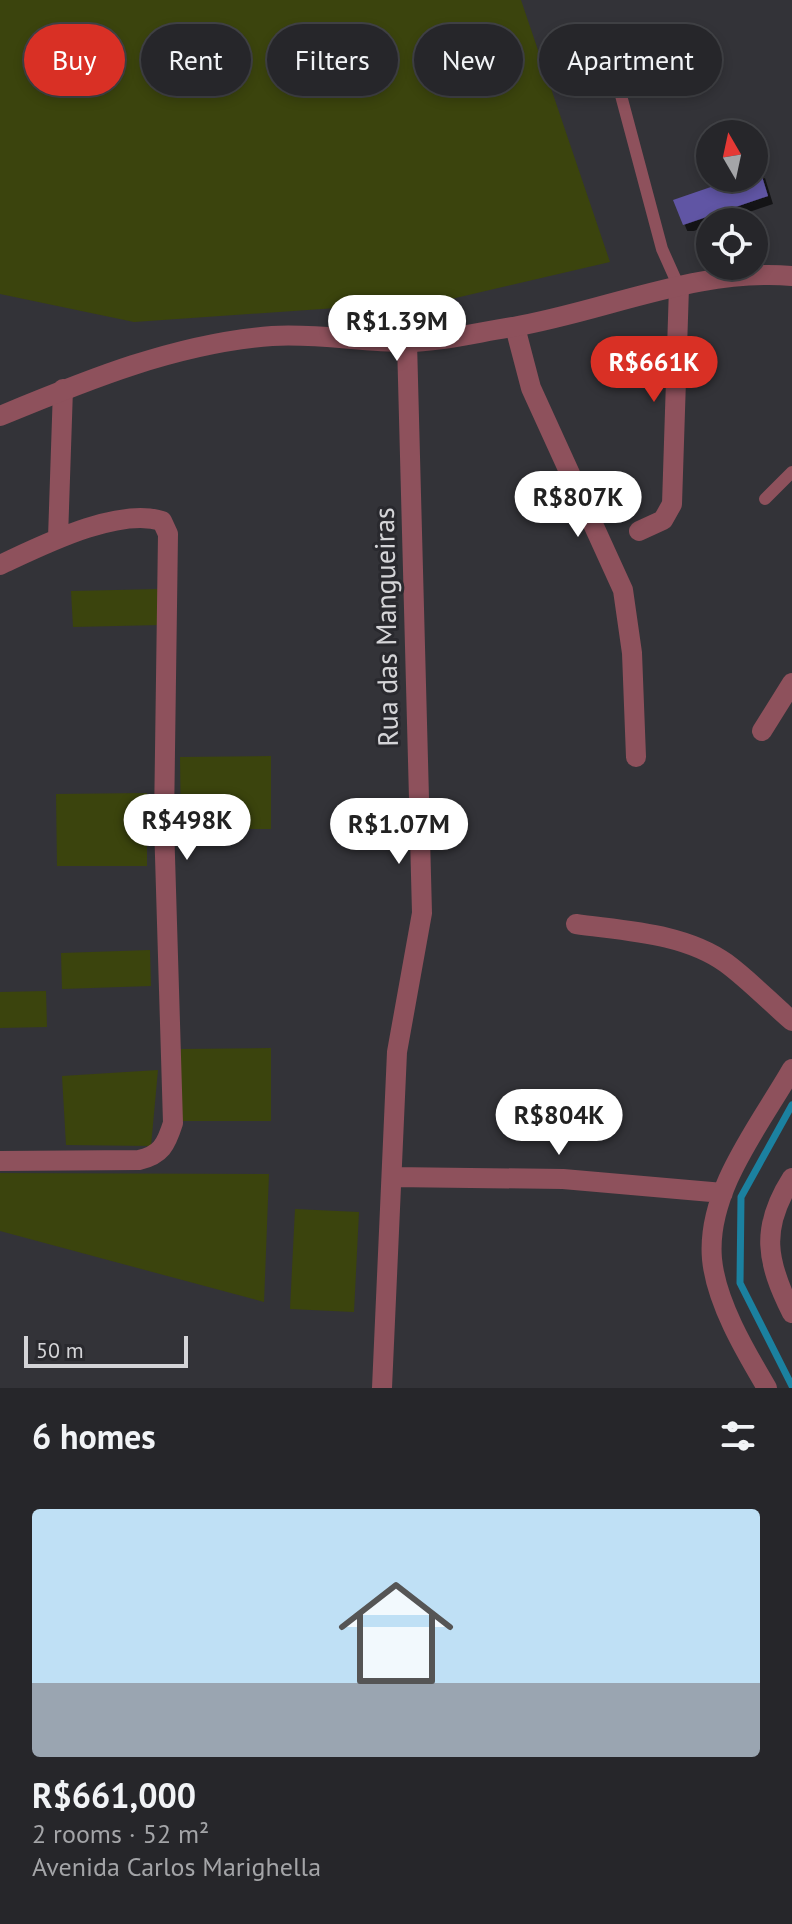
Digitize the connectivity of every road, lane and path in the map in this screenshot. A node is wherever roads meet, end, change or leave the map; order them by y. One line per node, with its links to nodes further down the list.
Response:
1 (621, 96): 3 (lane)
2 (792, 276): 3 (street)
3 (679, 287): 4 (street); 10 (street)
4 (515, 327): 5 (street); 15 (street)
5 (407, 342): 6 (street); 20 (street, Rua das Mangueiras)
6 (63, 389): 7 (street); 11 (street)
7 (0, 416)
8 (792, 472): 9 (lane)
9 (765, 499)
10 (639, 531)
11 (58, 538): 12 (street); 19 (street)
12 (0, 565)
13 (792, 683): 14 (street)
14 (762, 731)
15 (636, 757)
16 (576, 924): 17 (street)
17 (792, 1021)
18 (792, 1069): 22 (street)
19 (0, 1161)
20 (392, 1177): 22 (street); 25 (street, Rua das Mangueiras)
21 (792, 1178): 23 (street)
22 (723, 1193): 24 (street)
23 (792, 1313)
24 (764, 1382): 26 (street)
25 (382, 1388)
26 (743, 1388)

